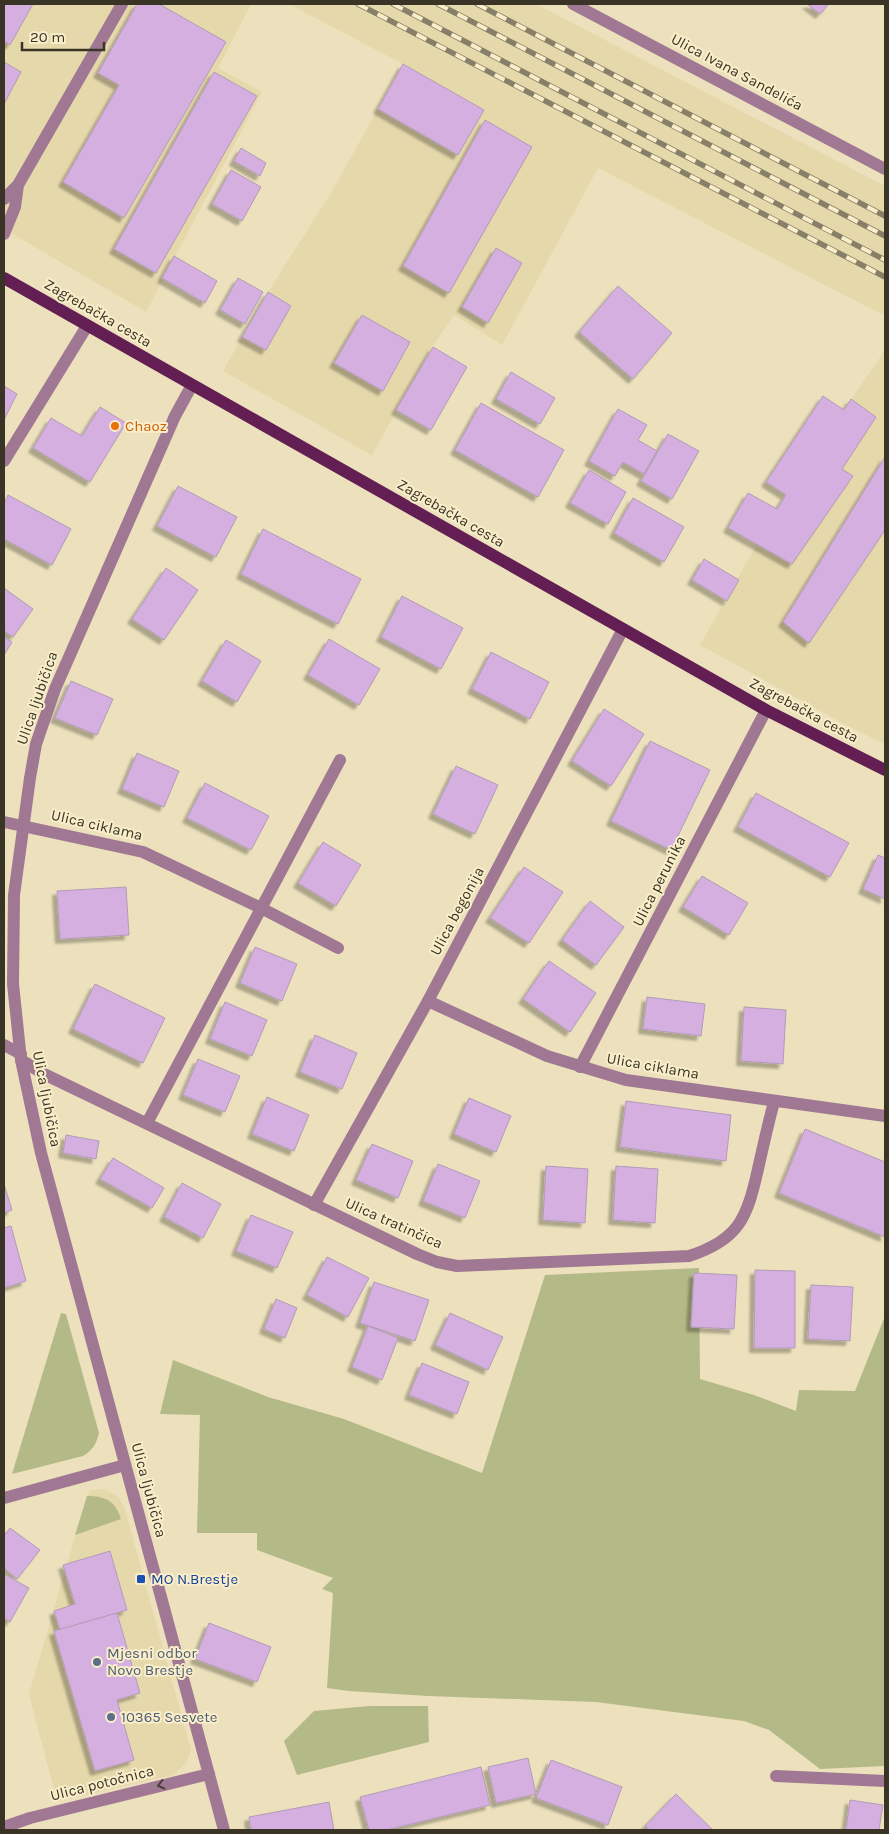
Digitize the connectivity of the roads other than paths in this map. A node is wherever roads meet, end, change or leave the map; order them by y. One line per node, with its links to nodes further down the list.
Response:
1 (122, 4): 4 (street)
2 (573, 4): 3 (street, Ulica Ivana Sandelića)
3 (885, 168)
4 (18, 185): 5 (street); 6 (street)
5 (4, 199)
6 (4, 234)
7 (4, 278): 8 (main road, Zagrebačka cesta)
8 (87, 326): 9 (main road, Zagrebačka cesta); 10 (street)
9 (192, 385): 11 (main road, Zagrebačka cesta); 16 (street, Ulica ljubičica)
10 (4, 460)
11 (623, 629): 12 (main road, Zagrebačka cesta); 19 (street, Ulica begonija)
12 (766, 710): 14 (main road, Zagrebačka cesta); 22 (street, Ulica perunika)
13 (340, 760): 17 (street)
14 (885, 770)
15 (4, 822): 16 (street, Ulica ciklama)
16 (22, 825): 17 (street, Ulica ciklama); 21 (street, Ulica ljubičica)
17 (261, 908): 18 (street, Ulica ciklama); 25 (street)
18 (338, 948)
19 (428, 1001): 22 (street, Ulica ciklama); 26 (street, Ulica begonija)
20 (4, 1045): 21 (street, Ulica tratinčica)
21 (21, 1057): 25 (street, Ulica tratinčica); 27 (street, Ulica ljubičica)
22 (580, 1067): 23 (street, Ulica ciklama)
23 (774, 1102): 24 (street, Ulica ciklama); 26 (street, Ulica tratinčica)
24 (885, 1116)
25 (147, 1123): 26 (street, Ulica tratinčica)
26 (314, 1204)
27 (125, 1465): 28 (street); 29 (street, Ulica ljubičica)
28 (4, 1498)
29 (209, 1774): 32 (street, Ulica potočnica, one-way to 32); 33 (street, Ulica ljubičica)
30 (776, 1776): 31 (street)
31 (885, 1781)
32 (4, 1828)
33 (224, 1830)

